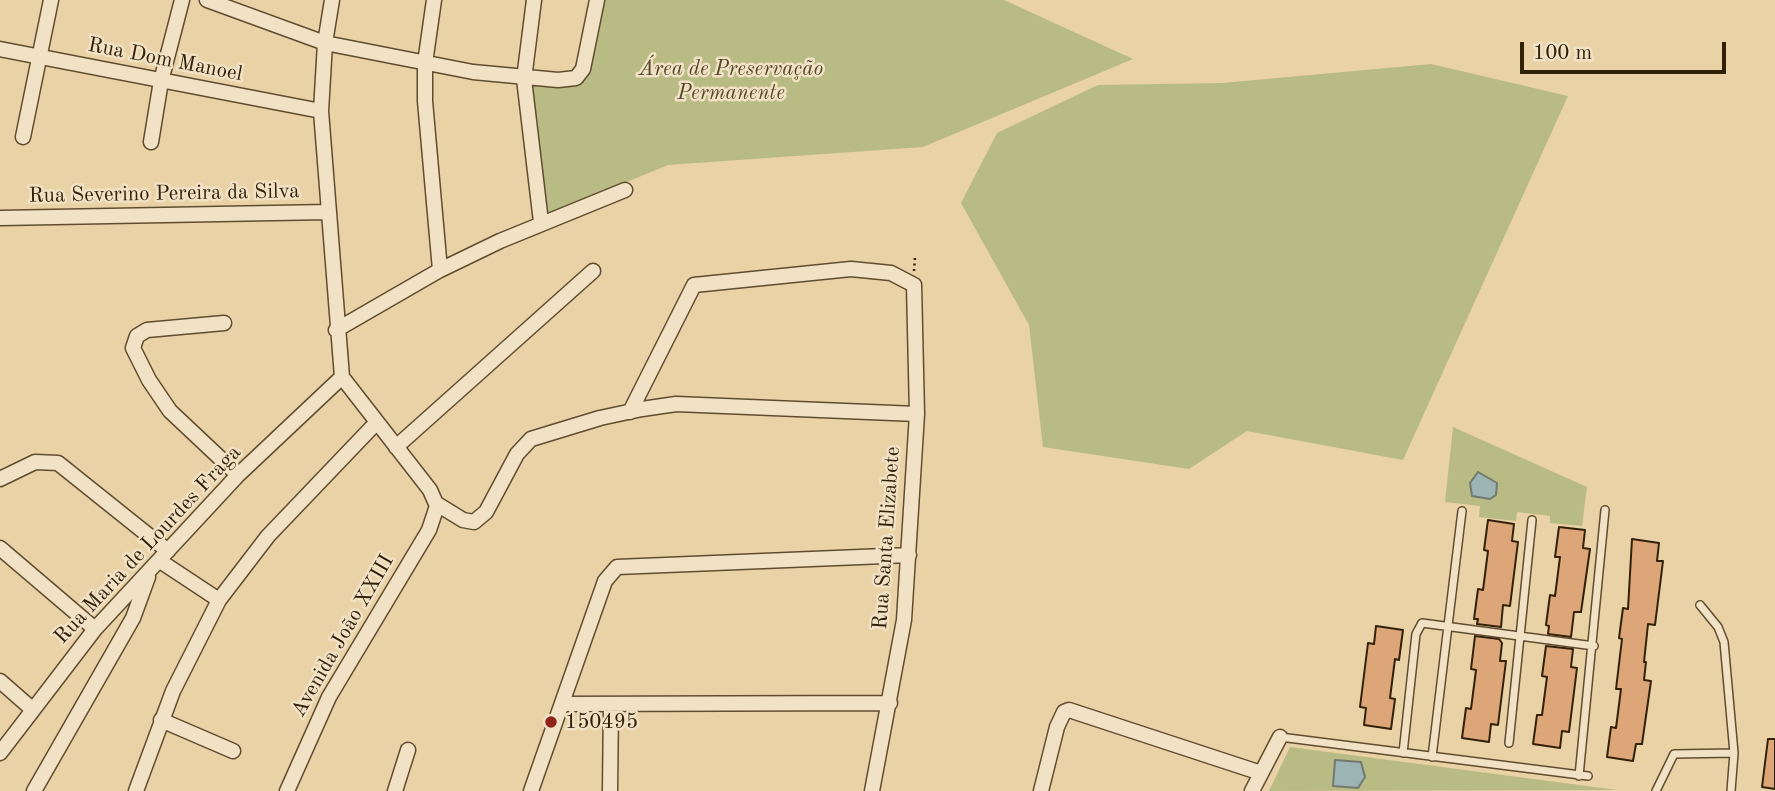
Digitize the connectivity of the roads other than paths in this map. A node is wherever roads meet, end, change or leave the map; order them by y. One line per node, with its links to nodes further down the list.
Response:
1 (51, 0): 11 (street)
2 (182, 0): 14 (street)
3 (207, 0): 8 (street)
4 (332, 0): 9 (street)
5 (434, 0): 12 (street)
6 (534, 0): 13 (street)
7 (597, 0): 13 (street)
8 (230, 4): 9 (street)
9 (325, 43): 12 (street); 15 (street)
10 (0, 49): 11 (street, Rua Dom Manoel)
11 (38, 57): 14 (street, Rua Dom Manoel); 16 (street)
12 (425, 63): 13 (street); 22 (street)
13 (524, 79): 21 (street)
14 (161, 81): 15 (street, Rua Dom Manoel); 17 (street)
15 (321, 111): 19 (street)
16 (23, 137)
17 (150, 142)
18 (625, 190): 21 (street)
19 (328, 212): 20 (street, Rua Severino Pereira da Silva); 25 (street)
20 (0, 218)
21 (541, 222): 22 (street)
22 (440, 270): 25 (street)
23 (593, 271): 30 (street)
24 (223, 323): 31 (street)
25 (336, 330): 26 (street)
26 (342, 377): 29 (street); 31 (street, Rua Maria de Lourdes Fraga)
27 (630, 412): 28 (street); 28 (street, Rua Santa Elizabete); 33 (street)
28 (917, 414): 38 (street, Rua Santa Elizabete)
29 (376, 423): 30 (street); 41 (street)
30 (396, 447): 33 (street)
31 (238, 475): 39 (street, Rua Maria de Lourdes Fraga)
32 (0, 479): 39 (street)
33 (437, 503): 66 (street, Avenida João XXIII)
34 (1605, 510): 46 (lane)
35 (1462, 511): 43 (lane)
36 (1532, 520): 45 (lane)
37 (0, 548): 44 (street)
38 (909, 555): 48 (street, Rua Santa Elizabete); 49 (street)
39 (164, 556): 40 (street, Rua Maria de Lourdes Fraga); 41 (street)
40 (149, 574): 44 (street, Rua Maria de Lourdes Fraga); 64 (street)
41 (219, 600): 52 (street)
42 (1700, 606): 58 (lane)
43 (1449, 626): 45 (lane); 57 (lane); 60 (lane)
44 (95, 629): 51 (street, Rua Maria de Lourdes Fraga)
45 (1522, 635): 46 (lane); 54 (lane)
46 (1594, 646): 62 (lane)
47 (0, 681): 51 (street)
48 (890, 703): 50 (street); 70 (street, Rua Santa Elizabete)
49 (563, 704): 50 (street); 68 (street)
50 (611, 704): 69 (street)
51 (32, 709): 59 (street, Rua Maria de Lourdes Fraga)
52 (161, 720): 55 (street); 65 (street)
53 (1280, 737): 57 (lane); 61 (street)
54 (1509, 743)
55 (233, 751)
56 (408, 751): 67 (street)
57 (1403, 753): 60 (lane)
58 (1734, 753): 73 (lane); 74 (lane)
59 (0, 754)
60 (1432, 757): 62 (lane)
61 (1261, 773): 71 (street); 72 (street)
62 (1579, 776): 63 (lane)
63 (1588, 776)
64 (34, 791)
65 (136, 791)
66 (287, 791)
67 (395, 791)
68 (531, 791)
69 (610, 791)
70 (872, 791)
71 (1041, 791)
72 (1252, 791)
73 (1656, 791)
74 (1731, 791)

